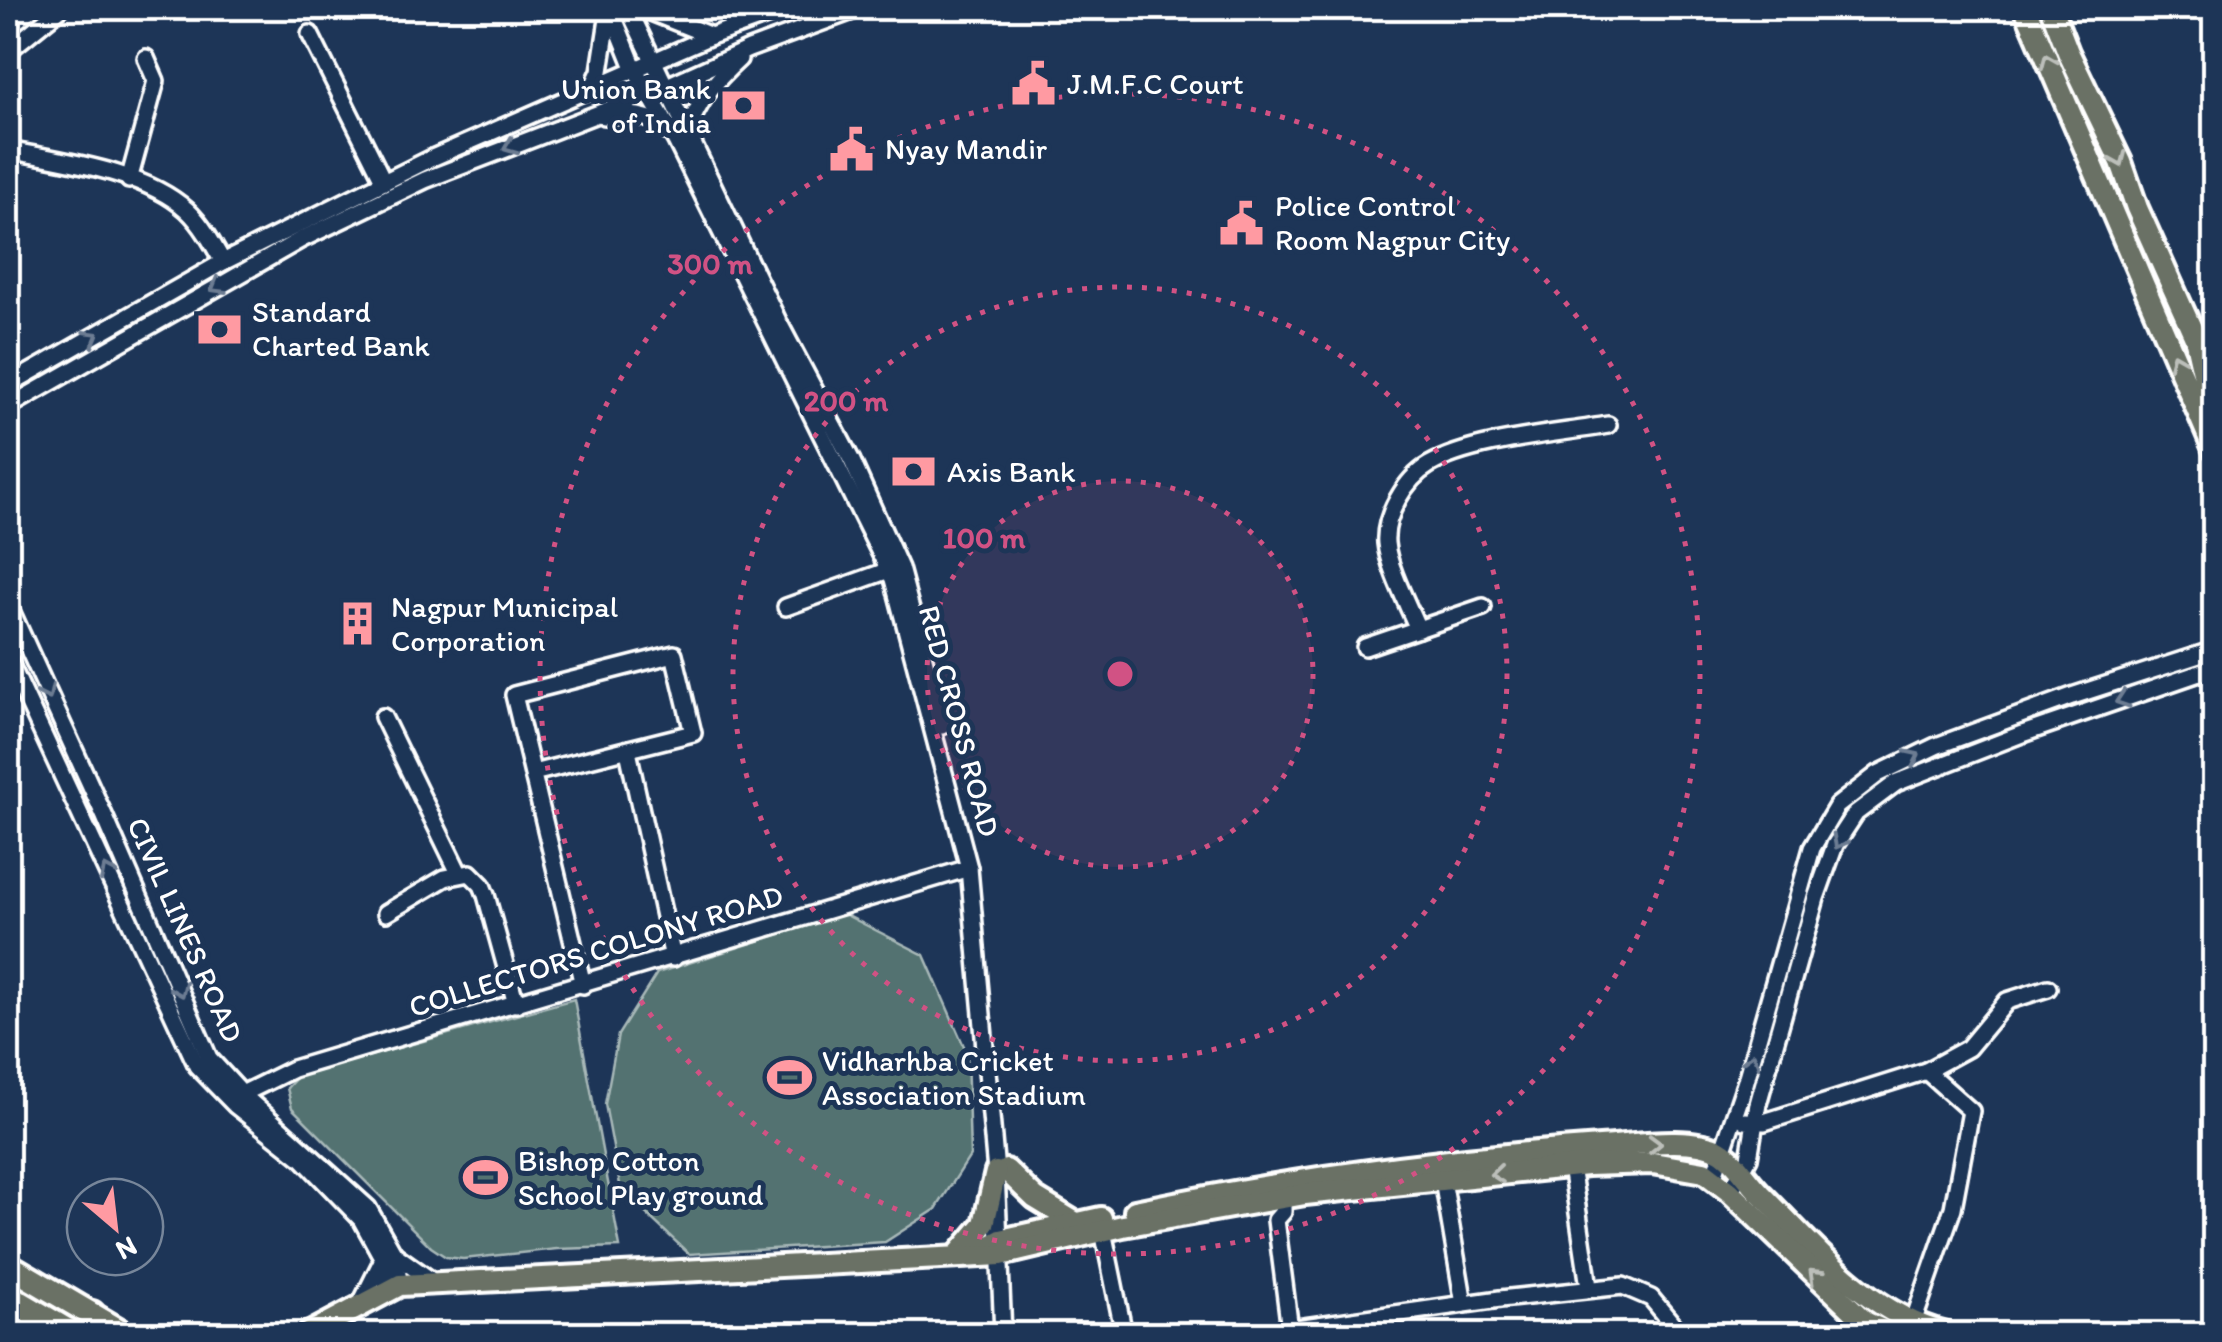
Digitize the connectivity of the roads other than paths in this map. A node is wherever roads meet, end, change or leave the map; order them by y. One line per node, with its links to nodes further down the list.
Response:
1 (61, 8): 12 (street)
2 (609, 8): 15 (street, RED CROSS ROAD); 16 (street, RED CROSS ROAD)
3 (628, 8): 14 (street, RED CROSS ROAD)
4 (641, 8): 10 (street)
5 (789, 8): 10 (street)
6 (861, 8): 11 (street)
7 (2025, 8): 29 (main road, one-way to 7)
8 (2051, 8): 26 (main road, one-way to 26)
9 (310, 34): 22 (street)
10 (711, 36): 14 (street)
11 (749, 49): 17 (street); 19 (street)
12 (8, 51)
13 (146, 58): 21 (street)
14 (656, 61): 15 (street); 17 (street, RED CROSS ROAD)
15 (635, 70): 16 (street); 17 (street, RED CROSS ROAD)
16 (591, 91): 22 (street)
17 (656, 91): 18 (street); 19 (street, RED CROSS ROAD)
18 (584, 118): 19 (street); 27 (street, one-way to 27)
19 (681, 137): 24 (street, RED CROSS ROAD)
20 (8, 150): 21 (street)
21 (129, 180): 23 (street)
22 (384, 182): 23 (street)
23 (223, 262): 25 (street, one-way to 23)
24 (781, 340): 30 (street, RED CROSS ROAD); 55 (street)
25 (8, 386)
26 (2214, 406)
27 (8, 407)
28 (1608, 426): 34 (street)
29 (2214, 449)
30 (889, 570): 32 (street); 42 (street, RED CROSS ROAD)
31 (8, 604): 50 (street, CIVIL LINES ROAD, one-way to 50)
32 (786, 607)
33 (1484, 607): 34 (street)
34 (1418, 629): 35 (street)
35 (1366, 647)
36 (2214, 650): 51 (street, one-way to 36)
37 (8, 658): 66 (street, one-way to 37)
38 (2214, 668): 52 (street, one-way to 52)
39 (383, 717): 43 (street)
40 (628, 751): 41 (street); 41 (street); 45 (street)
41 (533, 774): 46 (street)
42 (969, 868): 45 (street, COLLECTORS COLONY ROAD); 55 (street, RED CROSS ROAD)
43 (459, 873): 44 (street); 48 (street)
44 (386, 914)
45 (673, 958): 46 (street, COLLECTORS COLONY ROAD)
46 (583, 985): 48 (street, COLLECTORS COLONY ROAD)
47 (2048, 988): 49 (street)
48 (516, 1004): 50 (street, COLLECTORS COLONY ROAD)
49 (1926, 1072): 52 (street); 78 (street)
50 (242, 1094): 66 (street, CIVIL LINES ROAD)
51 (1732, 1119): 52 (street); 53 (street)
52 (1754, 1122): 56 (street)
53 (1724, 1153): 56 (main road); 57 (street); 61 (main road, one-way to 53)
54 (1571, 1166): 57 (main road); 58 (main road, one-way to 58); 70 (street)
55 (1001, 1171): 61 (main road); 63 (street, RED CROSS ROAD); 65 (main road)
56 (1742, 1172): 59 (street); 72 (main road)
57 (1713, 1178): 59 (main road)
58 (1443, 1180): 60 (main road); 74 (street)
59 (1730, 1192): 77 (main road, one-way to 59)
60 (1283, 1198): 62 (main road); 79 (street)
61 (1076, 1224): 63 (main road)
62 (1104, 1231): 63 (main road); 85 (street)
63 (1005, 1247): 65 (main road); 84 (street, RED CROSS ROAD)
64 (8, 1252): 67 (main road)
65 (966, 1255): 69 (main road)
66 (388, 1256): 69 (street); 71 (street); 75 (street)
67 (19, 1267): 76 (main road); 81 (highway, bridge)
68 (8, 1281): 76 (highway)
69 (435, 1284): 71 (main road)
70 (1588, 1287): 74 (street); 87 (street)
71 (394, 1288): 75 (main road)
72 (1869, 1298): 77 (street); 78 (main road)
73 (8, 1303): 80 (highway)
74 (1464, 1304): 79 (street)
75 (358, 1307): 83 (main road)
76 (108, 1324): 82 (main road)
77 (1864, 1328): 88 (main road)
78 (1911, 1329): 89 (main road)
79 (1290, 1330): 86 (street)
80 (77, 1334)
81 (125, 1334)
82 (143, 1334)
83 (308, 1334)
84 (1007, 1334)
85 (1124, 1334)
86 (1254, 1334)
87 (1681, 1334)
88 (1891, 1334)
89 (1947, 1334)

